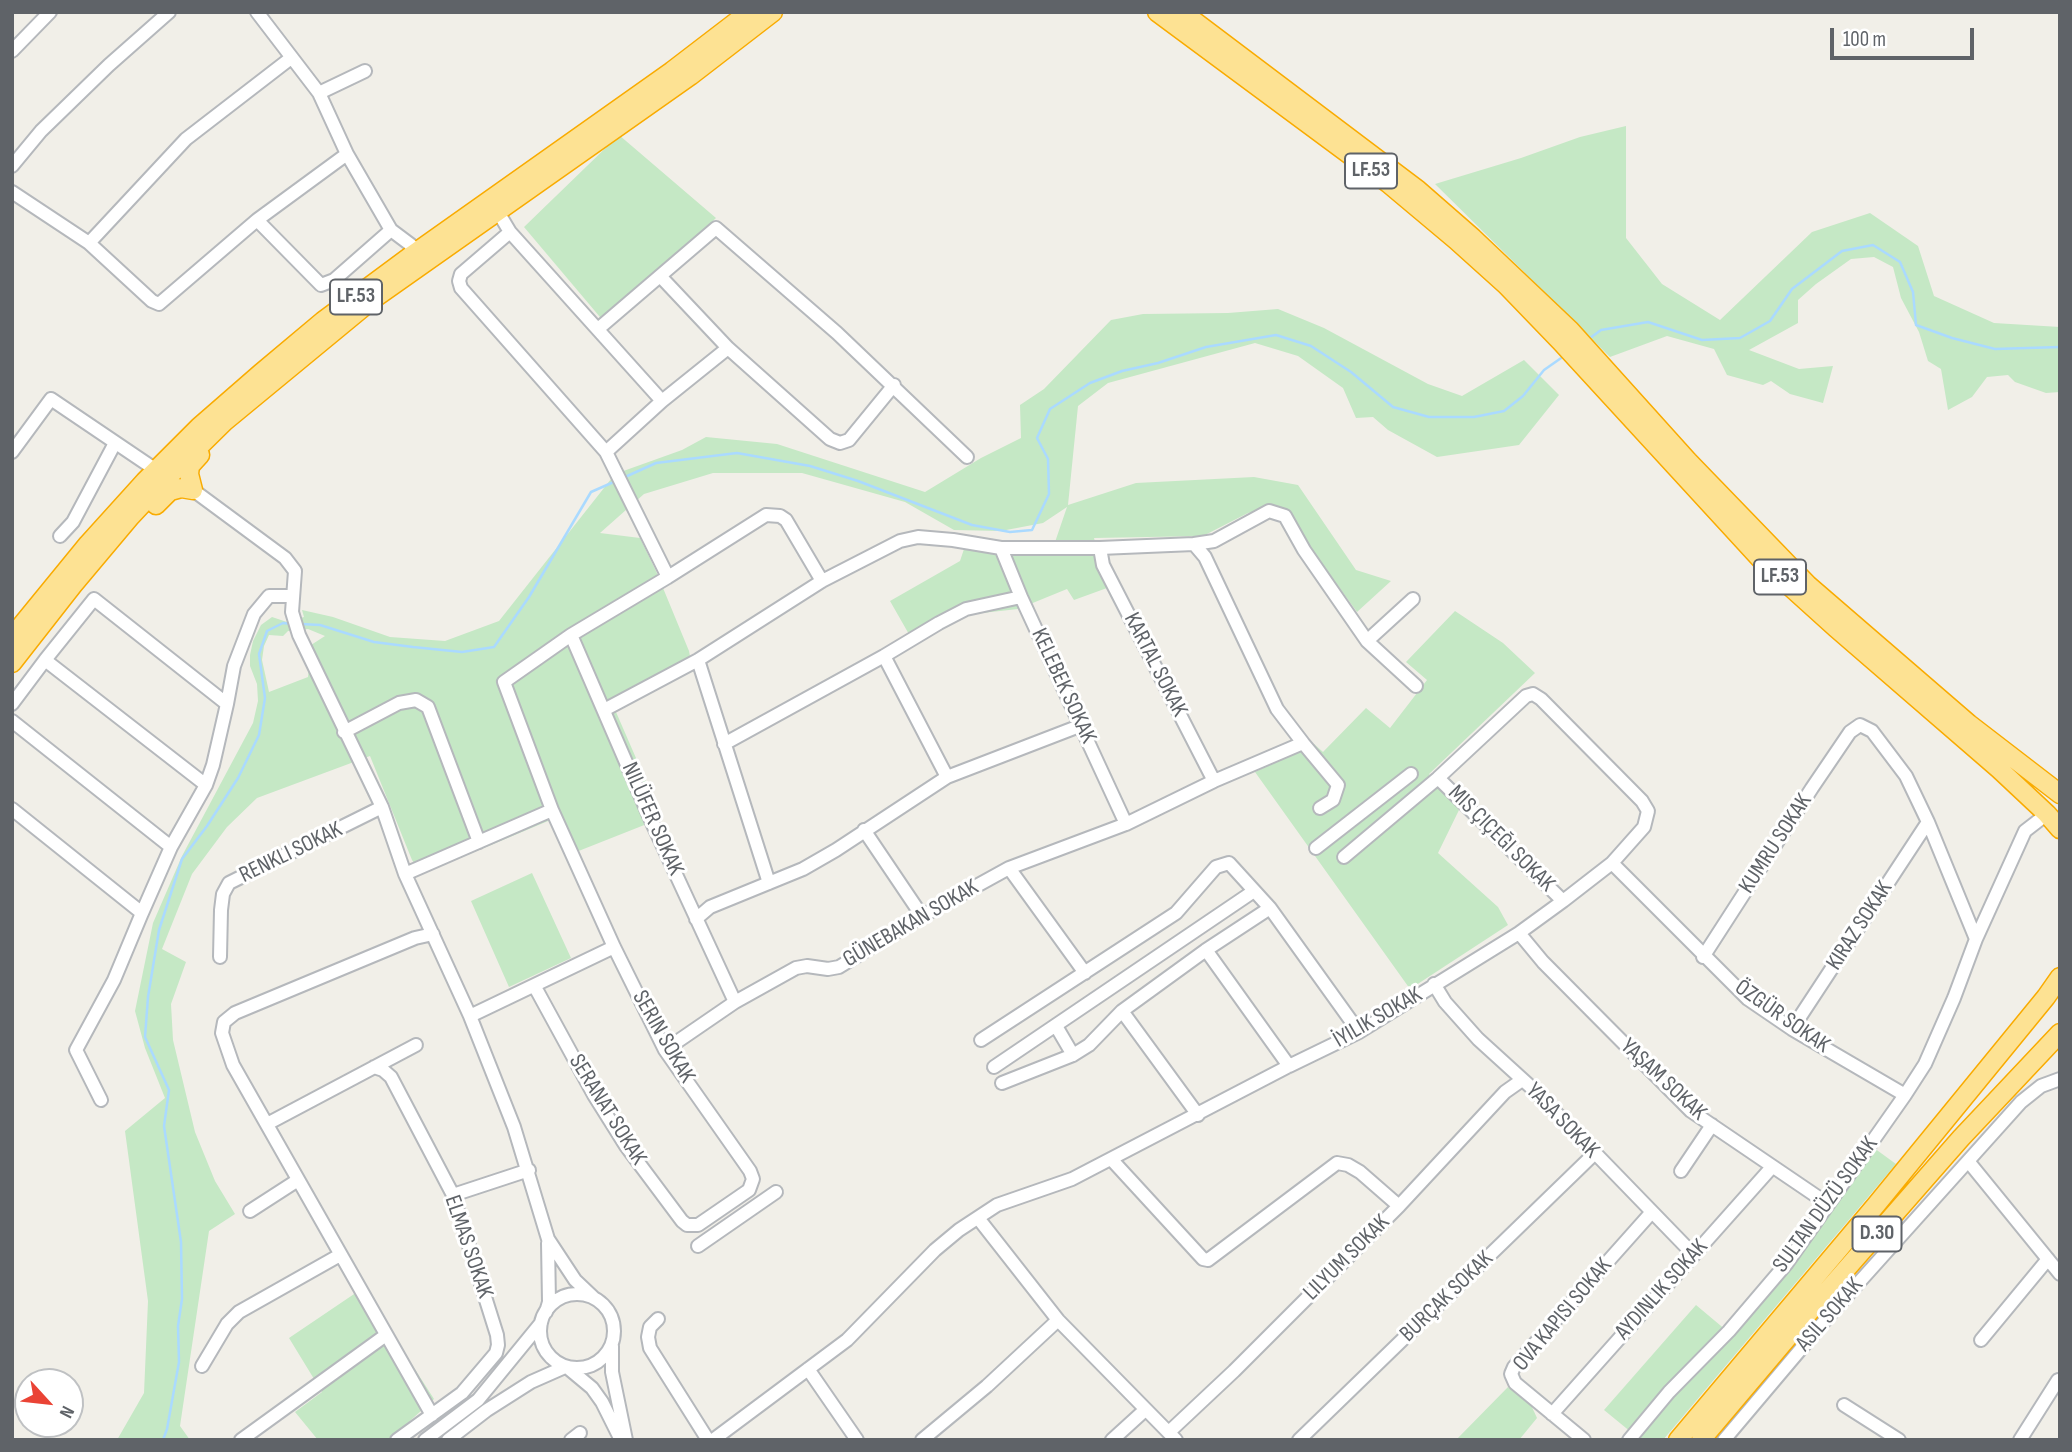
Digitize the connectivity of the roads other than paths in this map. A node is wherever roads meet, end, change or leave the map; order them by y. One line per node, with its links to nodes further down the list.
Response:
1 (169, 12): 13 (street)
2 (257, 12): 9 (street)
3 (749, 12): 20 (highway, LF.53)
4 (773, 12): 15 (highway, LF.53)
5 (1157, 12): 24 (highway, LF.53)
6 (1182, 12): 24 (highway, LF.53)
7 (41, 15): 8 (street)
8 (12, 51)
9 (291, 58): 11 (street); 19 (street)
10 (365, 71): 11 (street)
11 (318, 93): 12 (street)
12 (347, 154): 16 (street); 17 (street)
13 (12, 166)
14 (12, 192): 19 (street)
15 (498, 212): 18 (street); 22 (highway, LF.53)
16 (257, 220): 17 (street); 19 (street)
17 (391, 230): 20 (street)
18 (510, 232): 23 (street); 31 (street)
19 (89, 243)
20 (417, 251): 33 (highway, LF.53)
21 (661, 277): 23 (street); 25 (street); 27 (street)
22 (372, 300): 34 (highway); 50 (highway, LF.53)
23 (598, 329): 28 (street)
24 (1565, 336): 26 (highway, LF.53)
25 (728, 348): 27 (street); 28 (street)
26 (1588, 361): 66 (highway, LF.53); 71 (highway, LF.53)
27 (894, 385): 32 (street)
28 (662, 401): 31 (street)
29 (115, 443): 30 (street); 33 (street); 35 (street)
30 (12, 452)
31 (608, 455): 39 (street)
32 (967, 457)
33 (156, 470): 45 (highway, LF.53)
34 (193, 490): 41 (street); 51 (highway)
35 (60, 536)
36 (1194, 544): 38 (street); 46 (street); 59 (street)
37 (1001, 548): 38 (street); 40 (street); 42 (street, KELEBEK SOKAK)
38 (1100, 548): 64 (street, KARTAL SOKAK)
39 (668, 578): 40 (street); 44 (street)
40 (822, 581): 49 (street)
41 (293, 596): 54 (street); 58 (street)
42 (1021, 597): 47 (street); 57 (street, KELEBEK SOKAK)
43 (1413, 599): 46 (street)
44 (571, 635): 55 (street, NILÜFER SOKAK); 70 (street, SERIN SOKAK)
45 (12, 637)
46 (1367, 641): 52 (street)
47 (884, 656): 60 (street); 62 (street)
48 (45, 660): 53 (street); 54 (street); 65 (street)
49 (698, 660): 55 (street); 60 (street)
50 (12, 663)
51 (12, 669)
52 (1416, 686)
53 (12, 704)
54 (228, 704): 65 (street)
55 (604, 710): 89 (street, NILÜFER SOKAK)
56 (12, 721): 77 (street)
57 (1082, 725): 62 (street); 73 (street, KELEBEK SOKAK)
58 (344, 732): 67 (street); 76 (street)
59 (1303, 743): 64 (street, GÜNEBAKAN SOKAK); 68 (street)
60 (724, 744): 83 (street)
61 (1411, 774): 78 (street)
62 (947, 777): 75 (street)
63 (1438, 778): 79 (street); 80 (street, İYILIK SOKAK); 85 (street, MIS ÇIÇEĞI SOKAK)
64 (1214, 780): 73 (street, GÜNEBAKAN SOKAK)
65 (206, 785): 77 (street)
66 (2060, 794)
67 (382, 807): 82 (street); 95 (street, RENKLI SOKAK)
68 (1320, 808)
69 (12, 809): 87 (street)
70 (552, 810): 76 (street); 93 (street, SERIN SOKAK)
71 (2048, 814): 74 (highway, LF.53); 92 (street, SULTAN DÜZÜ SOKAK)
72 (1928, 822): 92 (street); 96 (street, KUMRU SOKAK); 105 (street, KIRAZ SOKAK)
73 (1126, 824): 81 (street, GÜNEBAKAN SOKAK)
74 (2060, 828)
75 (864, 830): 83 (street); 88 (street)
76 (480, 842): 82 (street)
77 (172, 847): 87 (street)
78 (1316, 848)
79 (1344, 857)
80 (1612, 863): 85 (street, İYILIK SOKAK); 96 (street, ÖZGÜR SOKAK)
81 (1009, 868): 88 (street, GÜNEBAKAN SOKAK); 97 (street)
82 (405, 874): 91 (street)
83 (769, 883): 89 (street)
84 (1254, 891): 86 (street); 97 (street); 104 (street)
85 (1563, 901): 90 (street, İYILIK SOKAK)
86 (1270, 908): 94 (street); 106 (street)
87 (142, 913): 119 (street)
88 (922, 916): 101 (street, GÜNEBAKAN SOKAK)
89 (696, 919): 101 (street, NILÜFER SOKAK)
90 (1519, 933): 99 (street, İYILIK SOKAK); 122 (street, YAŞAM SOKAK)
91 (433, 934): 103 (street); 121 (street)
92 (1976, 939): 118 (street, SULTAN DÜZÜ SOKAK)
93 (614, 947): 100 (street); 110 (street, SERIN SOKAK)
94 (1206, 950): 102 (street); 112 (street)
95 (220, 957)
96 (1703, 957): 105 (street, ÖZGÜR SOKAK)
97 (1085, 973): 108 (street)
98 (2060, 977): 172 (highway, D.30)
99 (1434, 984): 106 (street, İYILIK SOKAK); 116 (street, YASA SOKAK)
100 (535, 987): 103 (street); 137 (street, SERANAT SOKAK)
101 (736, 1002): 110 (street, GÜNEBAKAN SOKAK)
102 (1122, 1011): 111 (street); 120 (street)
103 (470, 1016): 127 (street)
104 (1056, 1026): 111 (street); 114 (street)
105 (1792, 1029): 118 (street, ÖZGÜR SOKAK)
106 (1359, 1032): 112 (street, İYILIK SOKAK)
107 (2060, 1033): 173 (highway, D.30)
108 (981, 1040)
109 (416, 1045): 113 (street)
110 (666, 1050): 137 (street, SERIN SOKAK)
111 (1073, 1055): 117 (street)
112 (1289, 1066): 120 (street, İYILIK SOKAK)
113 (374, 1067): 121 (street); 131 (street, ELMAS SOKAK)
114 (995, 1067)
115 (2060, 1079): 125 (street, ASIL SOKAK)
116 (1522, 1080): 123 (street, YASA SOKAK); 133 (street, LILYUM SOKAK)
117 (1002, 1083)
118 (1905, 1095): 132 (street, SULTAN DÜZÜ SOKAK)
119 (101, 1100)
120 (1198, 1115): 124 (street, İYILIK SOKAK)
121 (267, 1124): 129 (street)
122 (1712, 1125): 126 (street, YAŞAM SOKAK); 128 (street)
123 (1594, 1154): 135 (street, YASA SOKAK); 169 (street, BURÇAK SOKAK)
124 (1112, 1160): 133 (street); 136 (street, İYILIK SOKAK)
125 (1968, 1161): 142 (street); 174 (street, ASIL SOKAK)
126 (1772, 1167): 132 (street, YAŞAM SOKAK); 141 (street)
127 (529, 1170): 131 (street); 138 (street)
128 (1681, 1171)
129 (298, 1180): 134 (street); 140 (street)
130 (776, 1192): 139 (street)
131 (453, 1195): 158 (street, ELMAS SOKAK)
132 (1828, 1204): 171 (street, SULTAN DÜZÜ SOKAK)
133 (1399, 1206): 159 (street, LILYUM SOKAK)
134 (250, 1211)
135 (1651, 1213): 141 (street, YASA SOKAK); 157 (street)
136 (978, 1218): 147 (street); 153 (street, İYILIK SOKAK)
137 (687, 1226)
138 (548, 1239): 144 (street); 145 (street)
139 (698, 1246)
140 (340, 1255): 148 (street); 151 (street)
141 (1694, 1255): 157 (street)
142 (2048, 1259): 143 (street); 149 (street)
143 (2060, 1274)
144 (594, 1298): 145 (street); 150 (street)
145 (543, 1318): 152 (street); 162 (street)
146 (659, 1319): 165 (street)
147 (1058, 1320): 156 (street); 167 (street)
148 (386, 1335): 158 (street); 160 (street)
149 (1980, 1340)
150 (611, 1346): 152 (street); 164 (street)
151 (202, 1366)
152 (566, 1367): 163 (street); 164 (street)
153 (808, 1370): 165 (street, İYILIK SOKAK); 166 (street)
154 (2058, 1380): 176 (street)
155 (1844, 1405): 175 (street)
156 (1145, 1410): 159 (street); 168 (street)
157 (1552, 1414): 170 (street)
158 (432, 1415): 161 (street, ELMAS SOKAK)
159 (1172, 1436)
160 (241, 1440)
161 (397, 1440)
162 (425, 1440)
163 (447, 1440)
164 (623, 1440)
165 (711, 1440)
166 (857, 1440)
167 (922, 1440)
168 (1112, 1440)
169 (1299, 1440)
170 (1584, 1440)
171 (1629, 1440)
172 (1678, 1440)
173 (1701, 1440)
174 (1724, 1440)
175 (1899, 1440)
176 (2020, 1440)

